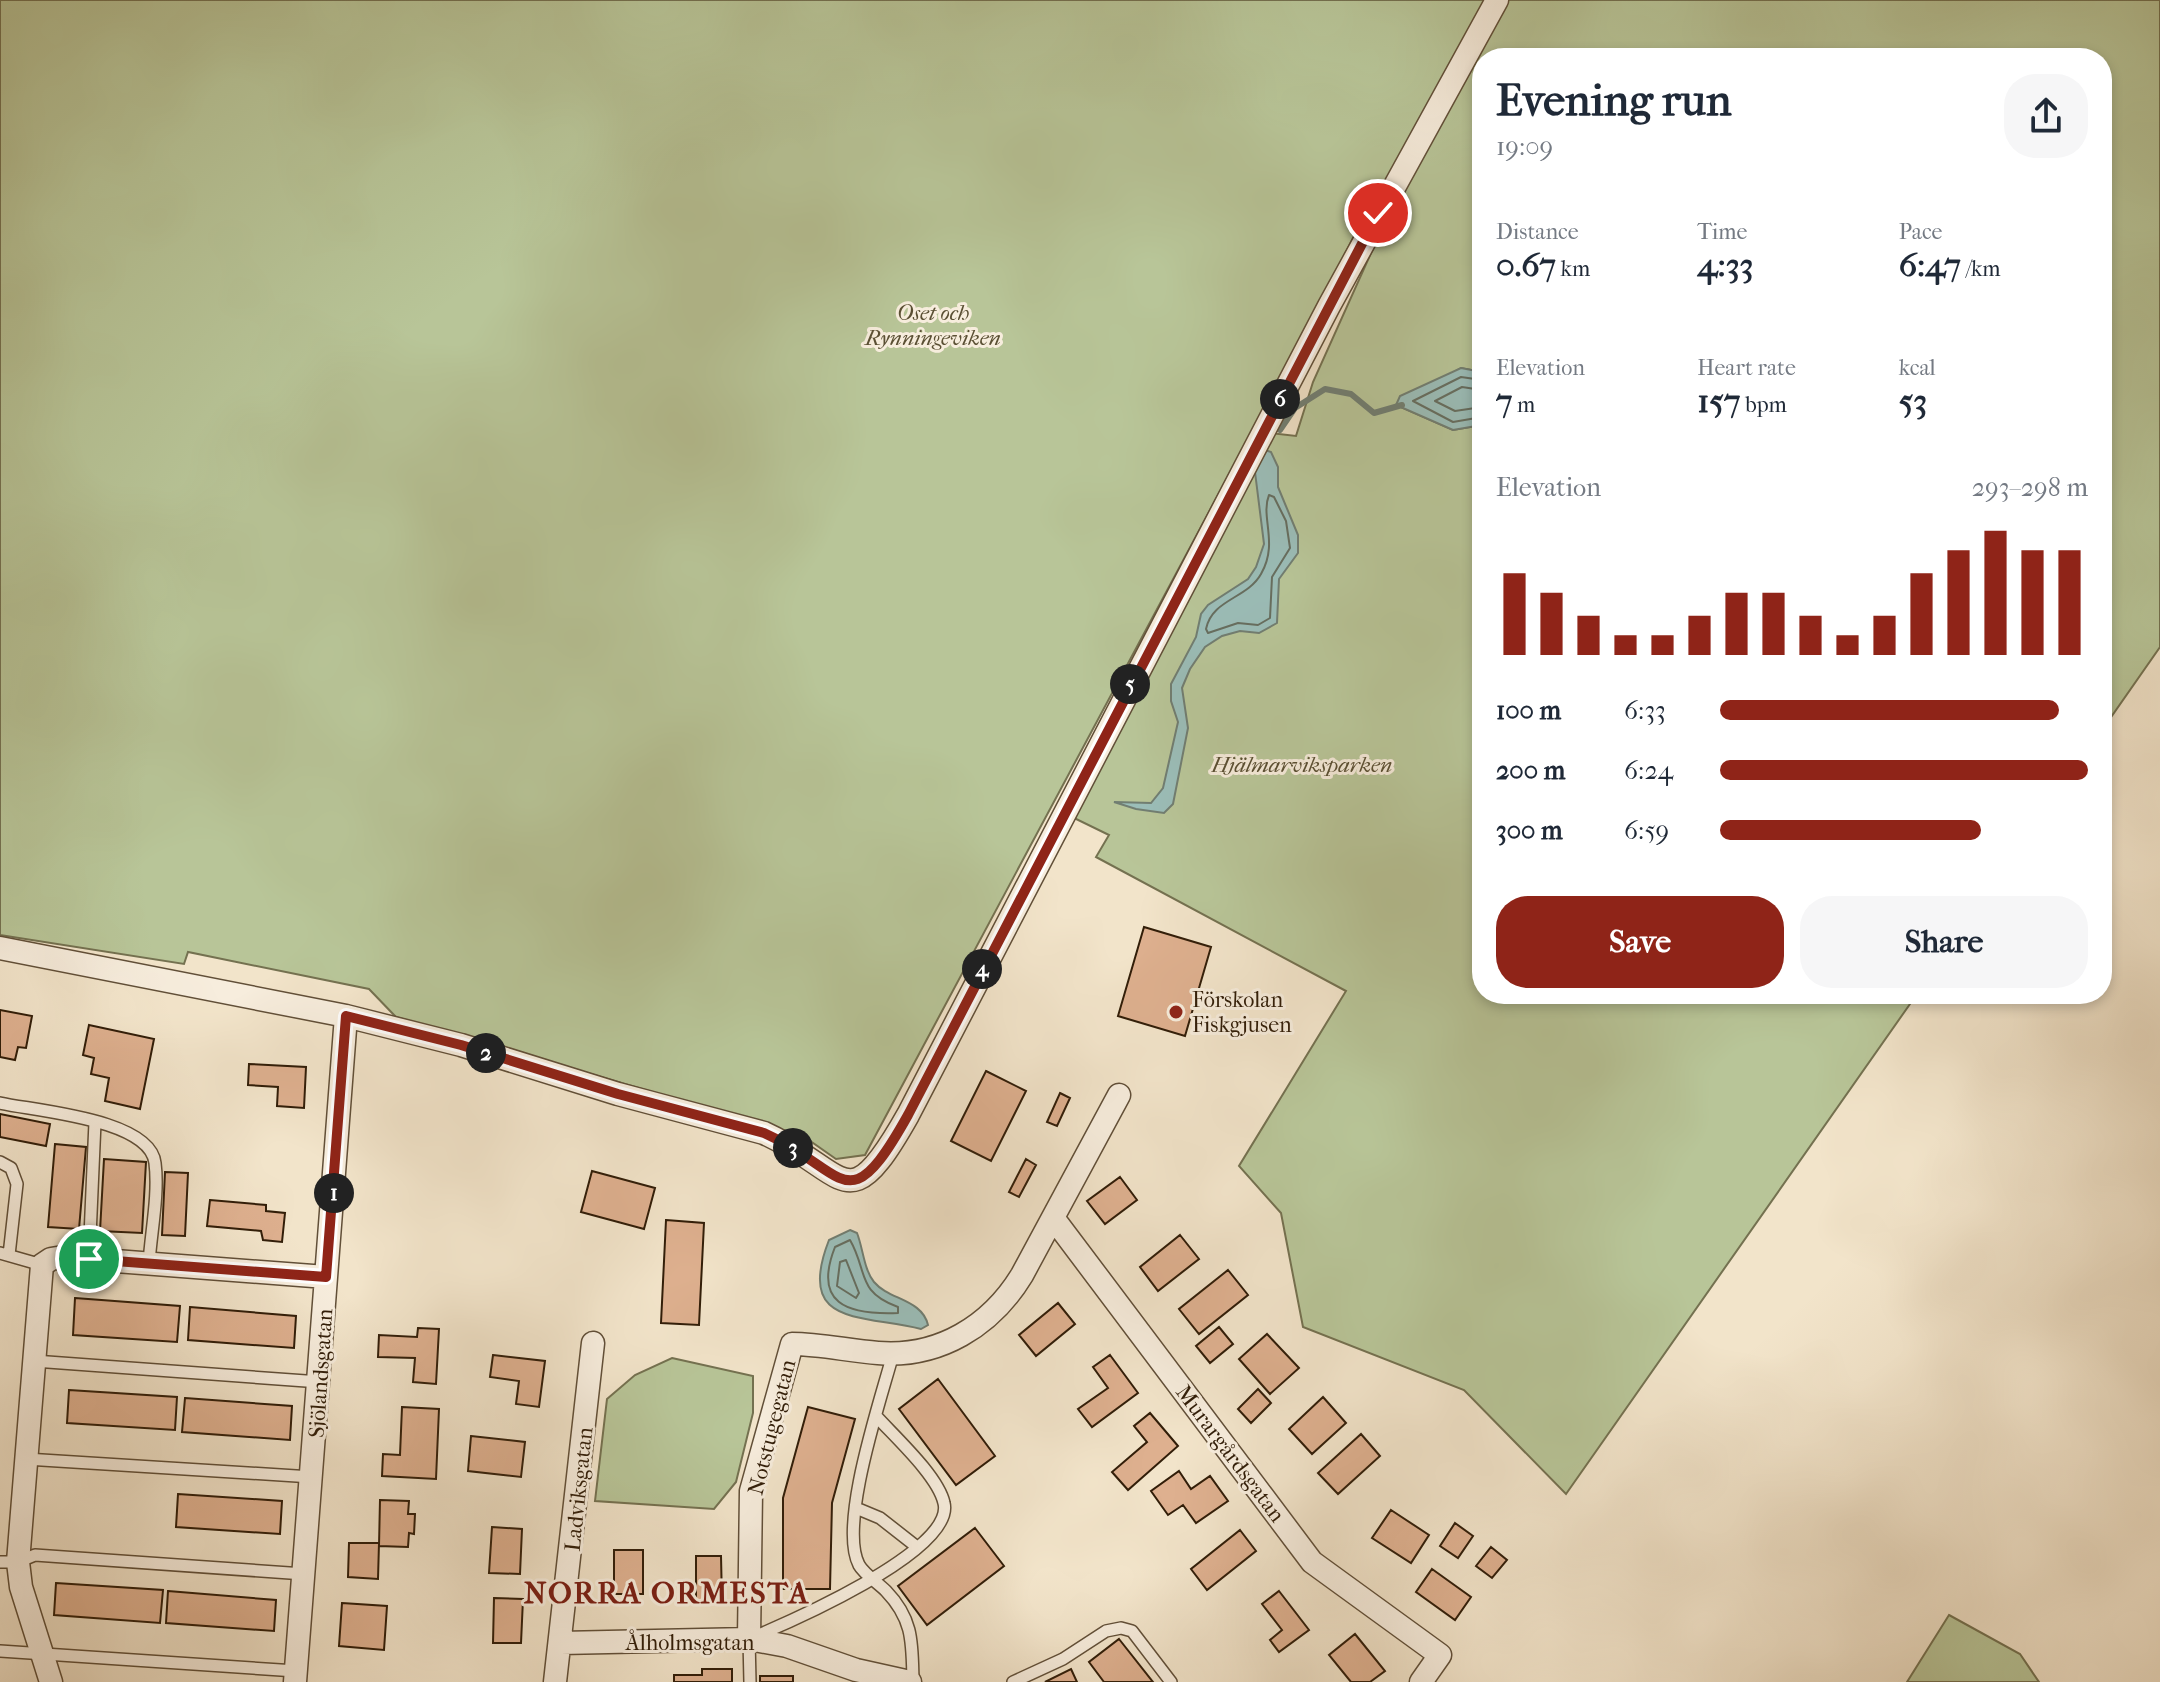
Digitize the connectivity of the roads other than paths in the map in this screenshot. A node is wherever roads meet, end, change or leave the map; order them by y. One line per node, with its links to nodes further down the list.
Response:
1 (1497, 0): 2 (street)
2 (1473, 48)
3 (1472, 51): 5 (street)
4 (0, 948): 5 (street)
5 (346, 1016): 15 (street, Sjölandsgatan)
6 (1119, 1095): 10 (street, Notstugegatan)
7 (0, 1103): 8 (lane)
8 (95, 1122): 12 (lane); 13 (lane)
9 (0, 1162): 11 (lane)
10 (1054, 1219): 17 (street, Notstugegatan); 39 (street, Murargårdsgatan)
11 (5, 1254): 14 (lane)
12 (89, 1259): 13 (street); 14 (street)
13 (149, 1263): 15 (street)
14 (42, 1265): 18 (street)
15 (326, 1277): 19 (street, Sjölandsgatan)
16 (593, 1343): 29 (street, Ladviksgatan)
17 (893, 1354): 20 (lane); 28 (street, Notstugegatan)
18 (33, 1361): 19 (lane); 21 (street)
19 (320, 1382): 22 (street, Sjölandsgatan)
20 (876, 1416): 23 (lane); 24 (lane)
21 (26, 1459): 22 (lane); 25 (street)
22 (312, 1477): 26 (street, Sjölandsgatan)
23 (856, 1508): 24 (lane); 27 (lane)
24 (917, 1547): 27 (lane)
25 (9, 1562): 26 (lane); 31 (street)
26 (304, 1574): 32 (street, Sjölandsgatan)
27 (873, 1578): 28 (lane); 36 (lane)
28 (749, 1639): 29 (street, Ålholmsgatan); 35 (lane); 36 (street, Ålholmsgatan)
29 (561, 1643): 34 (street, Ladviksgatan)
30 (0, 1651): 31 (lane)
31 (42, 1652): 32 (lane); 33 (street)
32 (296, 1676)
33 (51, 1682)
34 (555, 1682)
35 (750, 1682)
36 (911, 1682)
37 (1013, 1682): 38 (lane)
38 (1171, 1682)
39 (1421, 1682)

